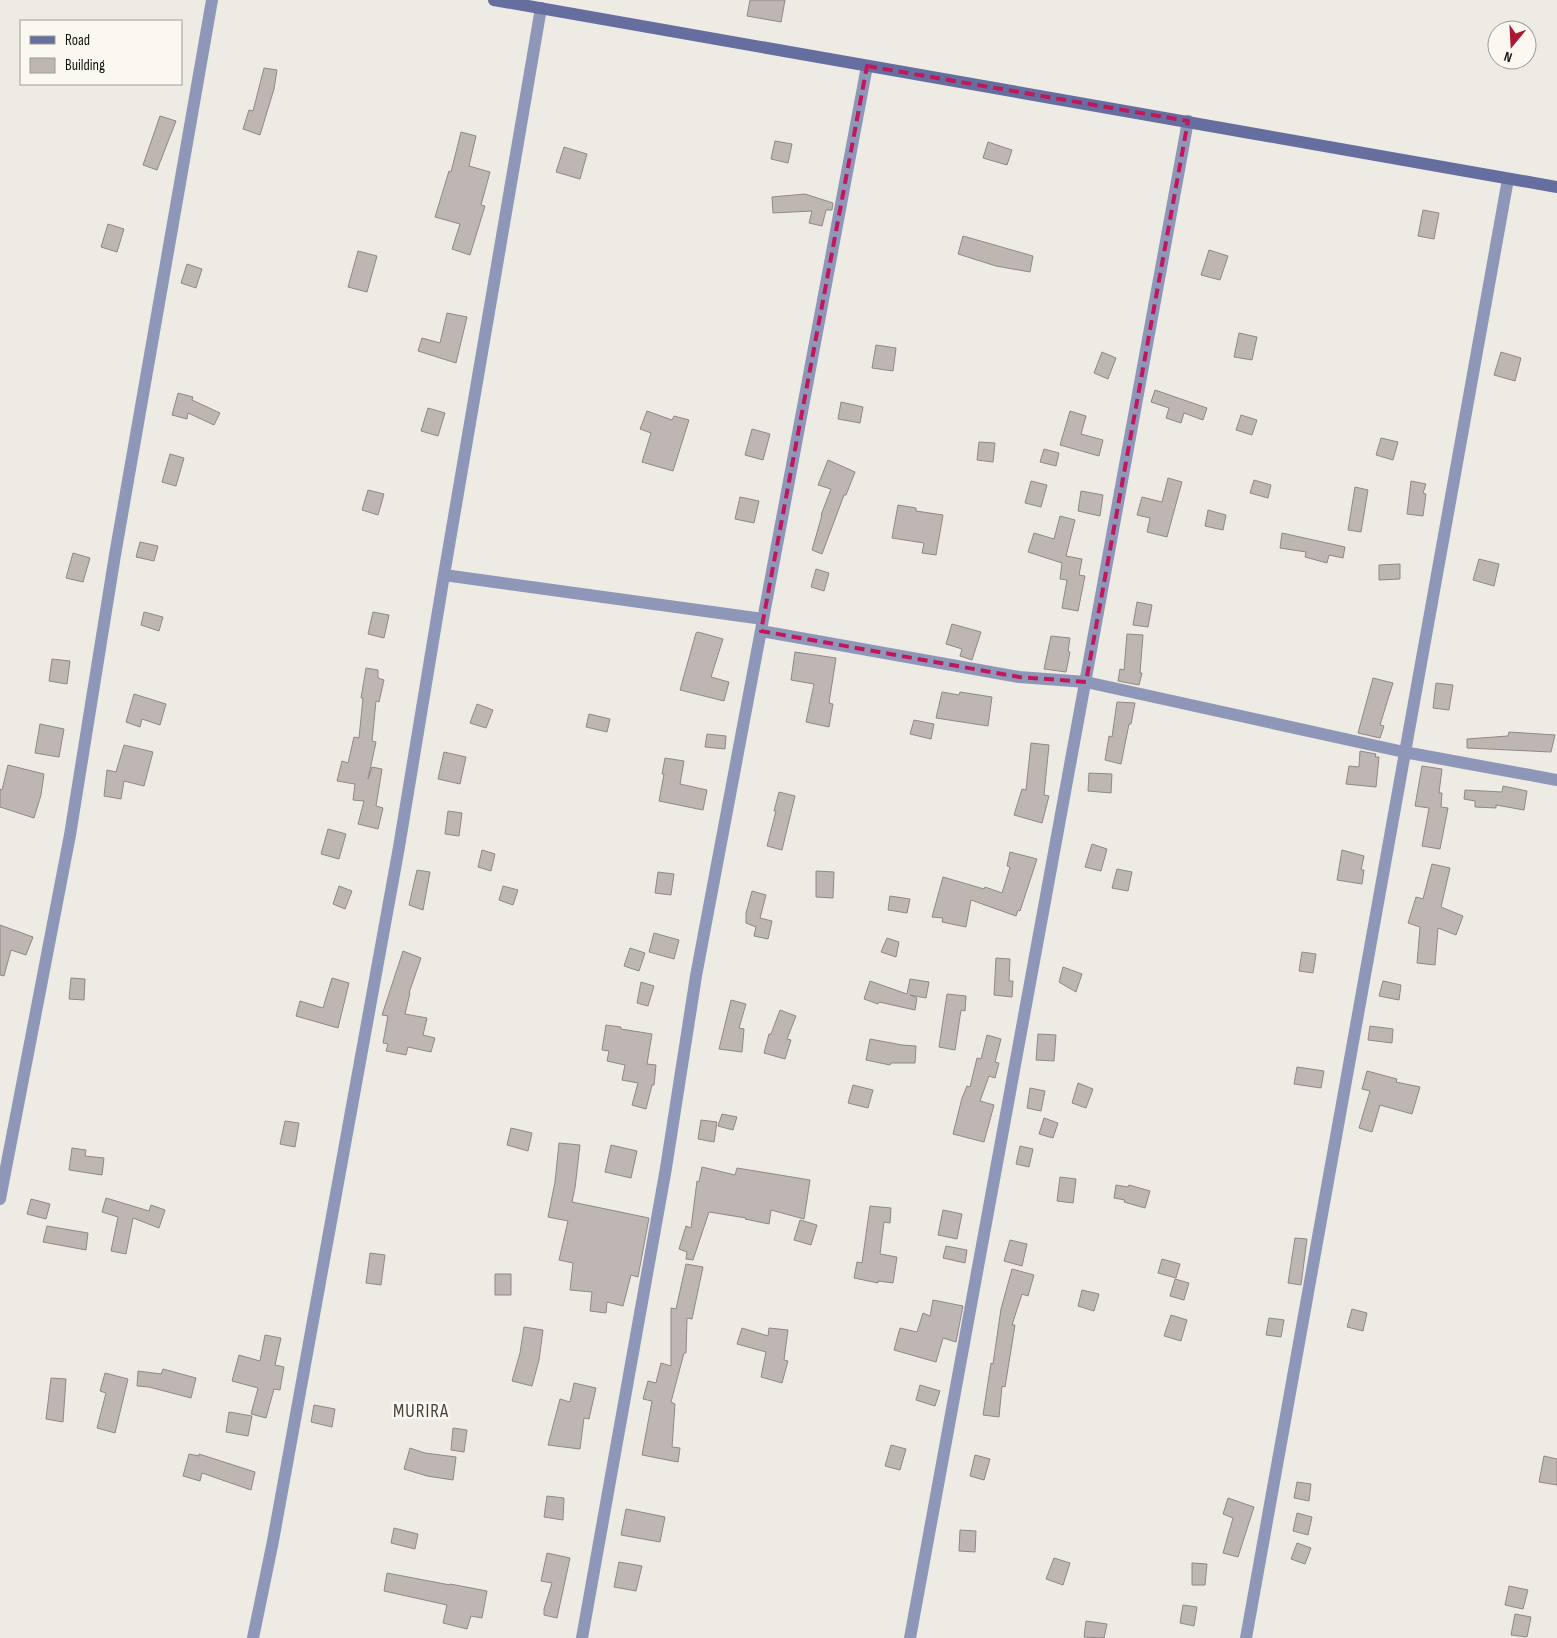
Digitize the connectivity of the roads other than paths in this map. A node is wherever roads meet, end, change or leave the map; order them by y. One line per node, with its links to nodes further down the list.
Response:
1 (212, 0): 13 (street)
2 (494, 0): 3 (main road)
3 (541, 8): 4 (main road); 8 (street)
4 (867, 66): 5 (main road); 9 (street)
5 (1188, 121): 6 (main road); 10 (street)
6 (1508, 179): 7 (main road); 11 (street)
7 (1557, 187)
8 (444, 575): 9 (street); 14 (street)
9 (762, 625): 10 (street); 15 (street)
10 (1086, 682): 11 (street); 16 (street)
11 (1404, 752): 12 (street); 17 (street)
12 (1557, 780)
13 (0, 1199)
14 (253, 1638)
15 (582, 1638)
16 (910, 1638)
17 (1246, 1638)

